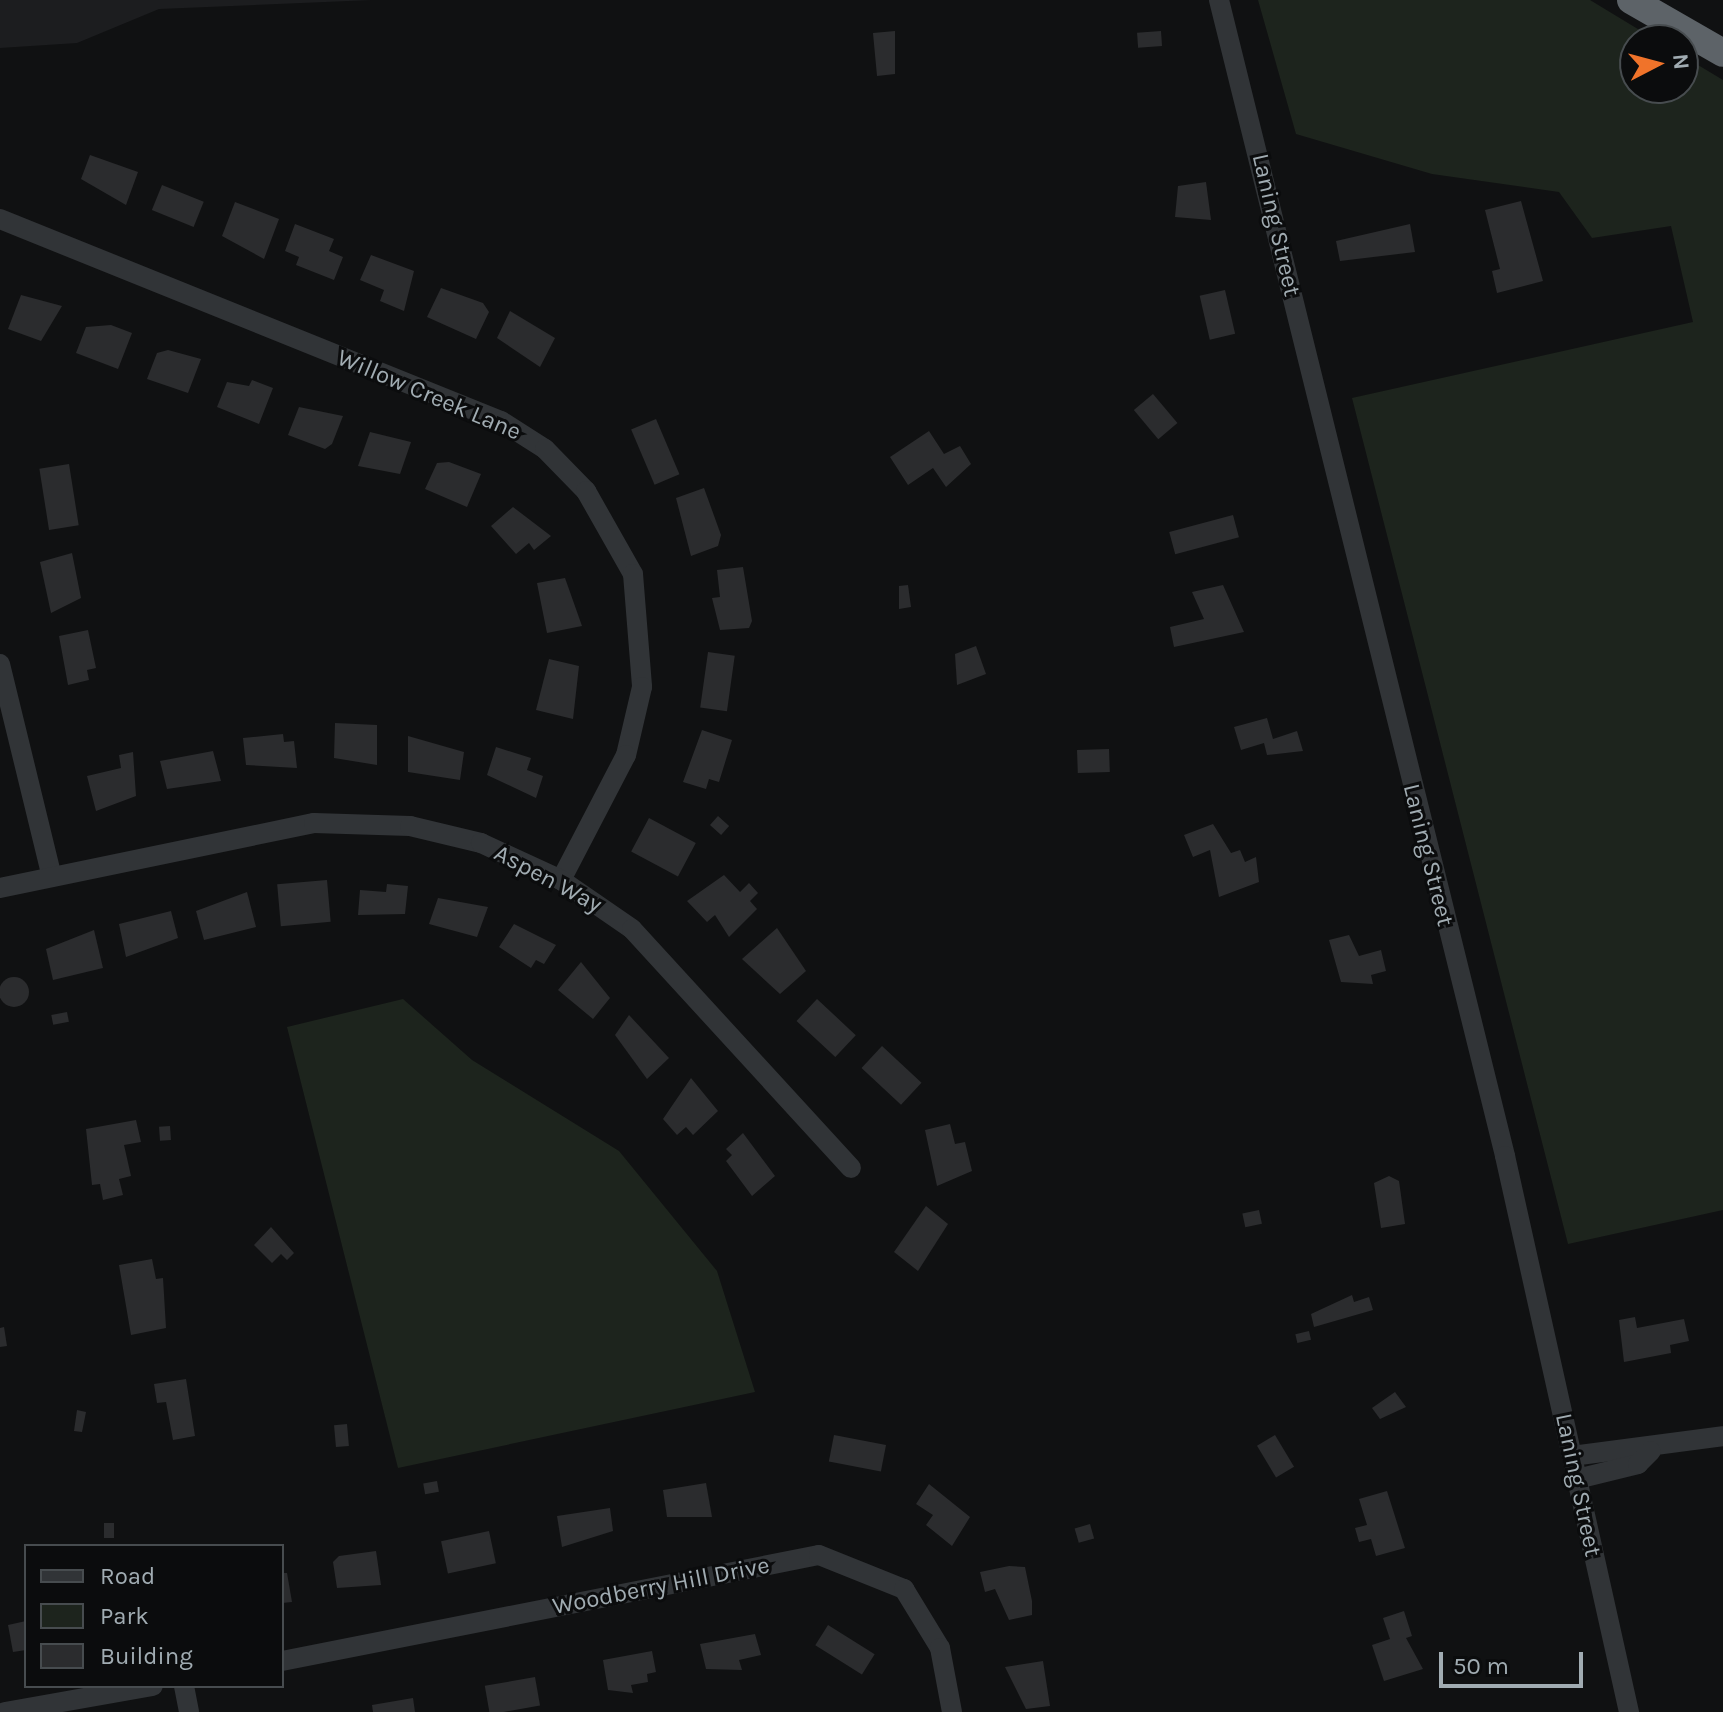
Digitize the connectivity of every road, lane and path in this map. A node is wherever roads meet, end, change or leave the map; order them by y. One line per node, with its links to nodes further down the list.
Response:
1 (1219, 0): 14 (street, Laning Street)
2 (1631, 0): 5 (highway)
3 (1669, 0): 4 (highway)
4 (1723, 34)
5 (1723, 53)
6 (0, 219): 9 (street, Willow Creek Lane)
7 (0, 664): 8 (street)
8 (52, 877): 9 (street, Aspen Way); 10 (street, Aspen Way)
9 (561, 880): 11 (street, Aspen Way)
10 (0, 888)
11 (851, 1168)
12 (1723, 1436): 13 (street)
13 (1651, 1451): 14 (street); 15 (street)
14 (1572, 1456): 15 (street, Laning Street)
15 (1577, 1479): 22 (street, Laning Street)
16 (284, 1661): 21 (street, Woodberry Hill Drive)
17 (142, 1688): 19 (street)
18 (184, 1688): 20 (street)
19 (5, 1712)
20 (189, 1712)
21 (952, 1712)
22 (1629, 1712)

